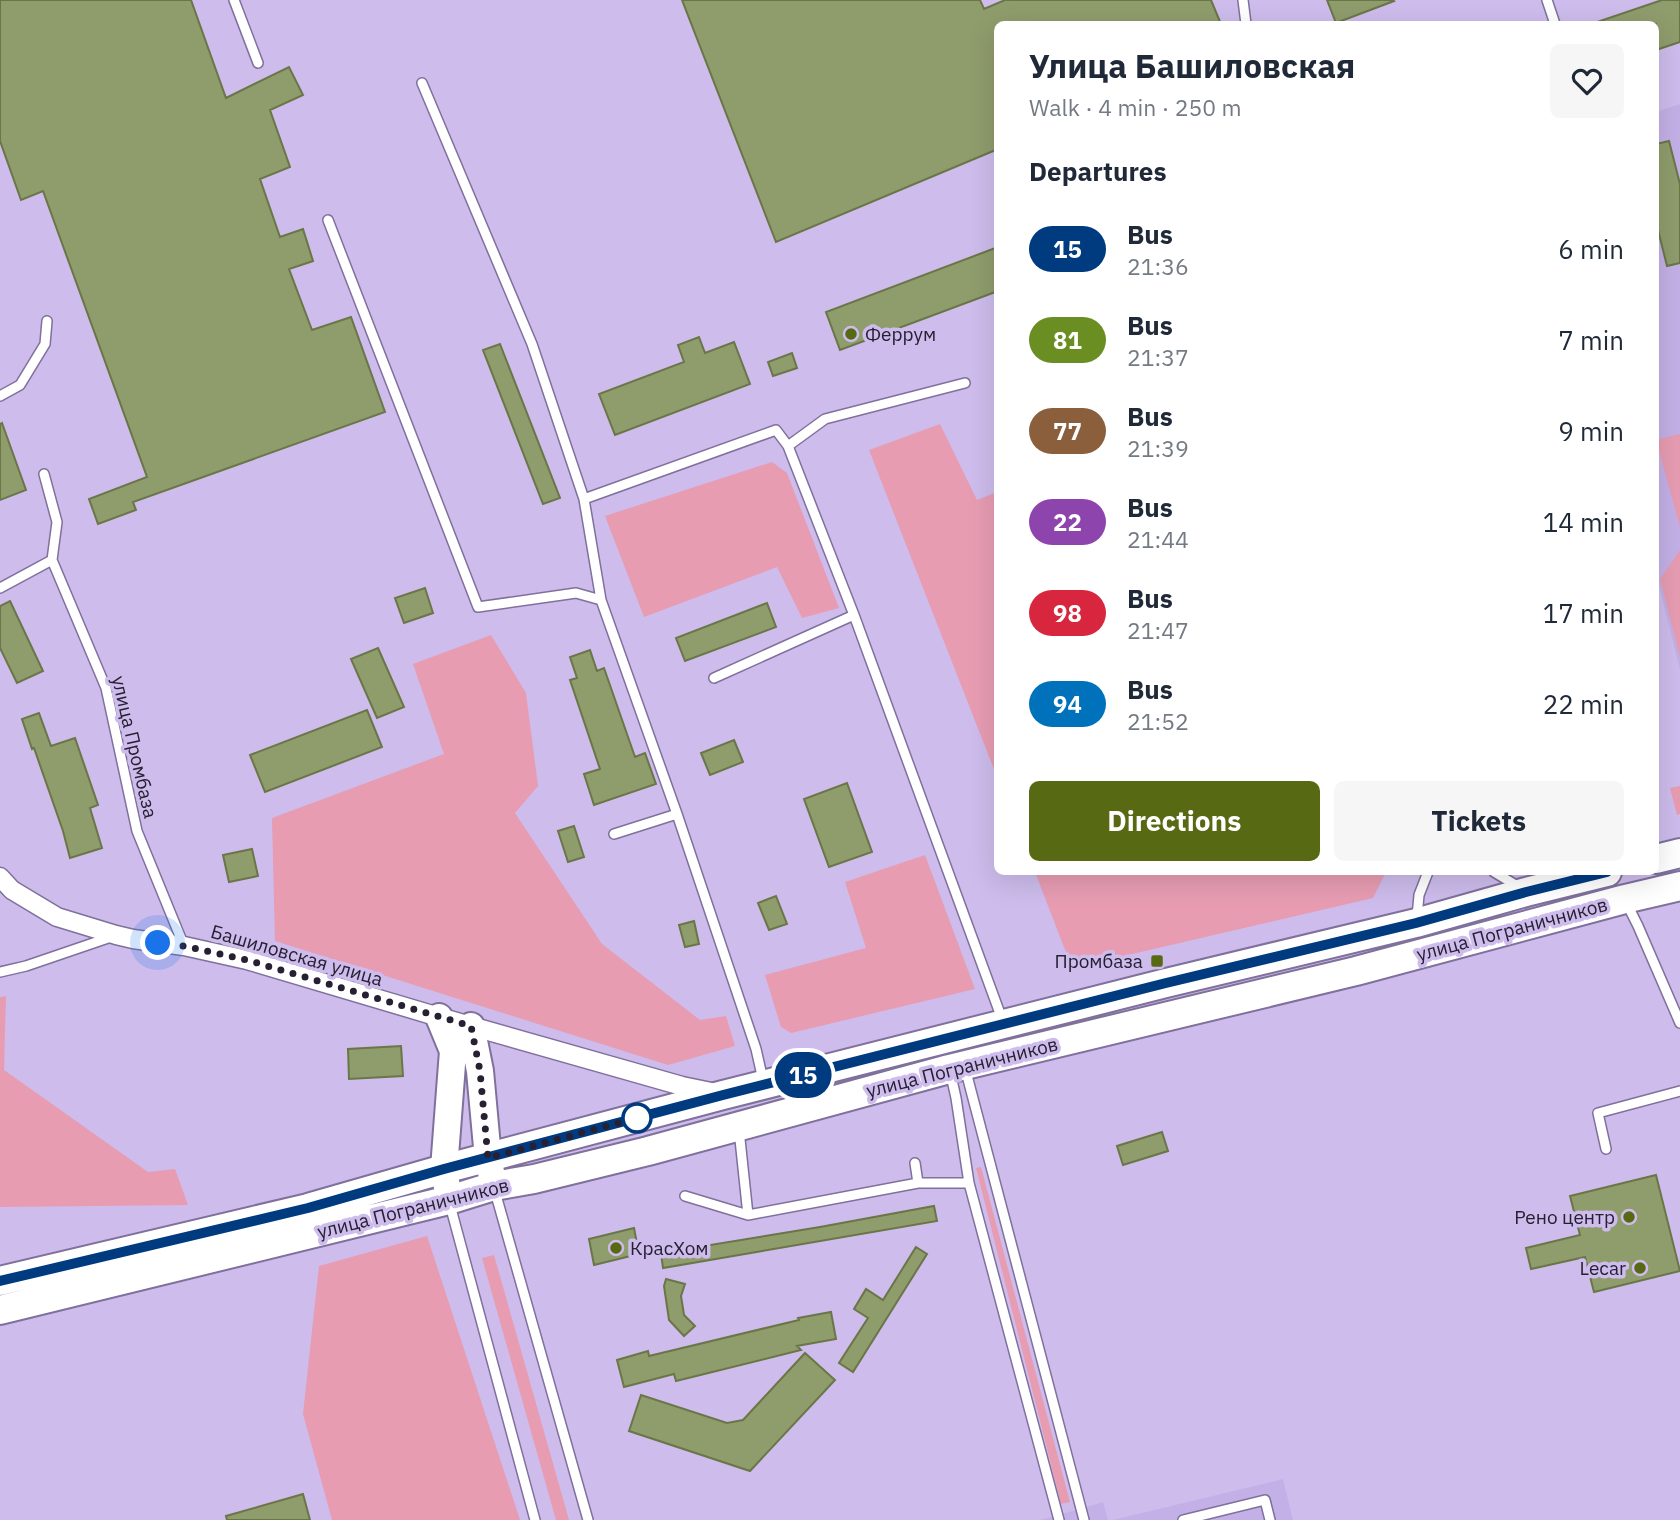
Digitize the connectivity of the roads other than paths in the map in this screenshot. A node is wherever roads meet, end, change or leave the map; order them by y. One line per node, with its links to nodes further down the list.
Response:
1 (234, 0): 6 (lane)
2 (1243, 0): 4 (lane)
3 (1547, 0): 5 (lane)
4 (1246, 21)
5 (1554, 21)
6 (258, 63)
7 (422, 83): 14 (lane)
8 (327, 220): 17 (lane)
9 (47, 321): 11 (lane)
10 (965, 383): 12 (lane)
11 (0, 396)
12 (788, 446): 14 (lane); 18 (lane)
13 (44, 474): 15 (lane)
14 (584, 499): 17 (lane)
15 (52, 560): 16 (lane); 33 (lane, улица Промбаза)
16 (0, 588)
17 (601, 600): 20 (lane)
18 (854, 615): 19 (lane); 41 (lane)
19 (714, 678)
20 (677, 814): 21 (lane); 44 (lane)
21 (614, 834)
22 (1680, 853): 23 (main road)
23 (1659, 858)
24 (1427, 875): 31 (lane)
25 (1499, 875): 29 (lane)
26 (1593, 875): 29 (main road, улица Пограничников)
27 (0, 877): 32 (street, Башиловская улица)
28 (1680, 886): 30 (main road, улица Пограничников)
29 (1526, 892): 31 (main road, улица Пограничников)
30 (1625, 899): 37 (main road, улица Пограничников); 40 (lane)
31 (1416, 923): 34 (main road, улица Пограничников)
32 (116, 935): 33 (street, Башиловская улица); 35 (lane)
33 (184, 946): 39 (street, Башиловская улица)
34 (1312, 948): 36 (main road, улица Пограничников); 37 (main road)
35 (0, 972)
36 (1204, 974): 38 (main road); 41 (main road, улица Пограничников)
37 (1320, 979): 38 (main road, улица Пограничников)
38 (1223, 1002): 43 (main road, улица Пограничников)
39 (439, 1017): 42 (street, Башиловская улица); 51 (main road)
40 (1680, 1023)
41 (1004, 1024): 44 (main road, улица Пограничников)
42 (471, 1026): 46 (street, Башиловская улица); 49 (main road)
43 (957, 1067): 47 (main road, улица Пограничников); 53 (lane); 63 (lane)
44 (764, 1084): 46 (main road, улица Пограничников)
45 (1680, 1091): 48 (lane)
46 (723, 1095): 49 (main road, улица Пограничников)
47 (738, 1127): 54 (main road, улица Пограничников); 57 (lane)
48 (1606, 1149)
49 (488, 1158): 51 (main road, улица Пограничников); 54 (main road)
50 (915, 1163): 52 (lane)
51 (444, 1169): 56 (main road); 58 (main road, улица Пограничников)
52 (918, 1183): 53 (lane); 57 (lane)
53 (969, 1183): 62 (lane)
54 (494, 1186): 56 (main road, улица Пограничников); 61 (lane)
55 (685, 1196): 57 (lane)
56 (449, 1200): 59 (main road, улица Пограничников); 60 (lane)
57 (748, 1215)
58 (0, 1281)
59 (0, 1310)
60 (535, 1520)
61 (587, 1520)
62 (1059, 1520)
63 (1084, 1520)
64 (1183, 1520): 65 (lane)
65 (1270, 1520)

